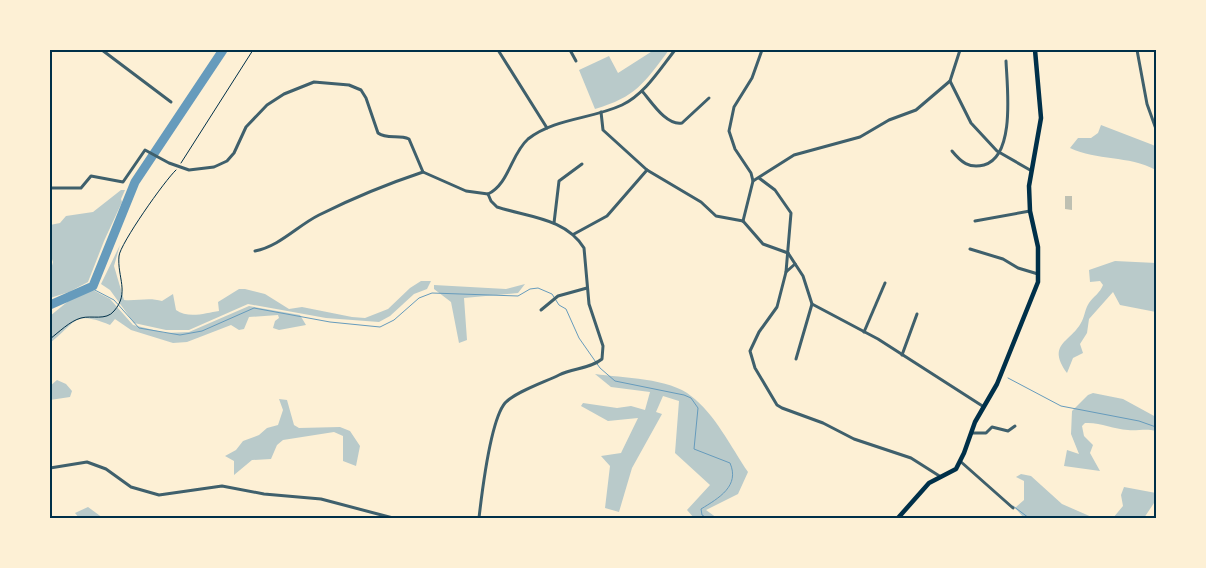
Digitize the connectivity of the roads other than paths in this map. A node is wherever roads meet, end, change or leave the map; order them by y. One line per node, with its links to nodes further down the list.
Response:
1 (102, 50): 14 (street)
2 (498, 50): 16 (street)
3 (570, 50): 10 (street)
4 (675, 50): 12 (street)
5 (762, 50): 25 (street)
6 (960, 50): 11 (street)
7 (1035, 50): 22 (main road)
8 (1137, 50): 17 (street)
9 (1006, 61): 19 (street)
10 (576, 62)
11 (950, 81): 19 (street); 24 (street)
12 (642, 90): 13 (street); 15 (street)
13 (709, 98)
14 (171, 102)
15 (601, 112): 16 (street); 21 (street)
16 (547, 128): 27 (street)
17 (1156, 129)
18 (952, 150): 19 (street)
19 (999, 153): 22 (street)
20 (582, 164): 31 (street)
21 (647, 170): 29 (street); 32 (street)
22 (1030, 170): 28 (main road)
23 (424, 172): 26 (street); 27 (street); 34 (street)
24 (759, 178): 25 (street); 35 (street)
25 (753, 181): 29 (street)
26 (50, 188)
27 (488, 194): 31 (street)
28 (1030, 211): 30 (street); 38 (main road)
29 (743, 221): 35 (street)
30 (975, 221)
31 (554, 223): 32 (street)
32 (574, 234): 40 (street)
33 (970, 249): 38 (street)
34 (255, 251)
35 (788, 254): 36 (street); 37 (street)
36 (795, 264): 37 (street); 41 (street)
37 (786, 272): 52 (street)
38 (1039, 274): 47 (main road)
39 (885, 283): 44 (street)
40 (587, 288): 42 (street); 55 (street)
41 (812, 304): 44 (street); 46 (street)
42 (541, 310)
43 (917, 314): 45 (street)
44 (864, 332): 45 (street)
45 (902, 355): 47 (street)
46 (796, 359)
47 (984, 407): 49 (main road)
48 (1016, 426): 49 (street)
49 (971, 433): 50 (main road)
50 (960, 461): 52 (main road); 53 (street)
51 (50, 468): 54 (street)
52 (941, 477): 56 (main road)
53 (1013, 508)
54 (394, 518)
55 (479, 518)
56 (898, 518)

